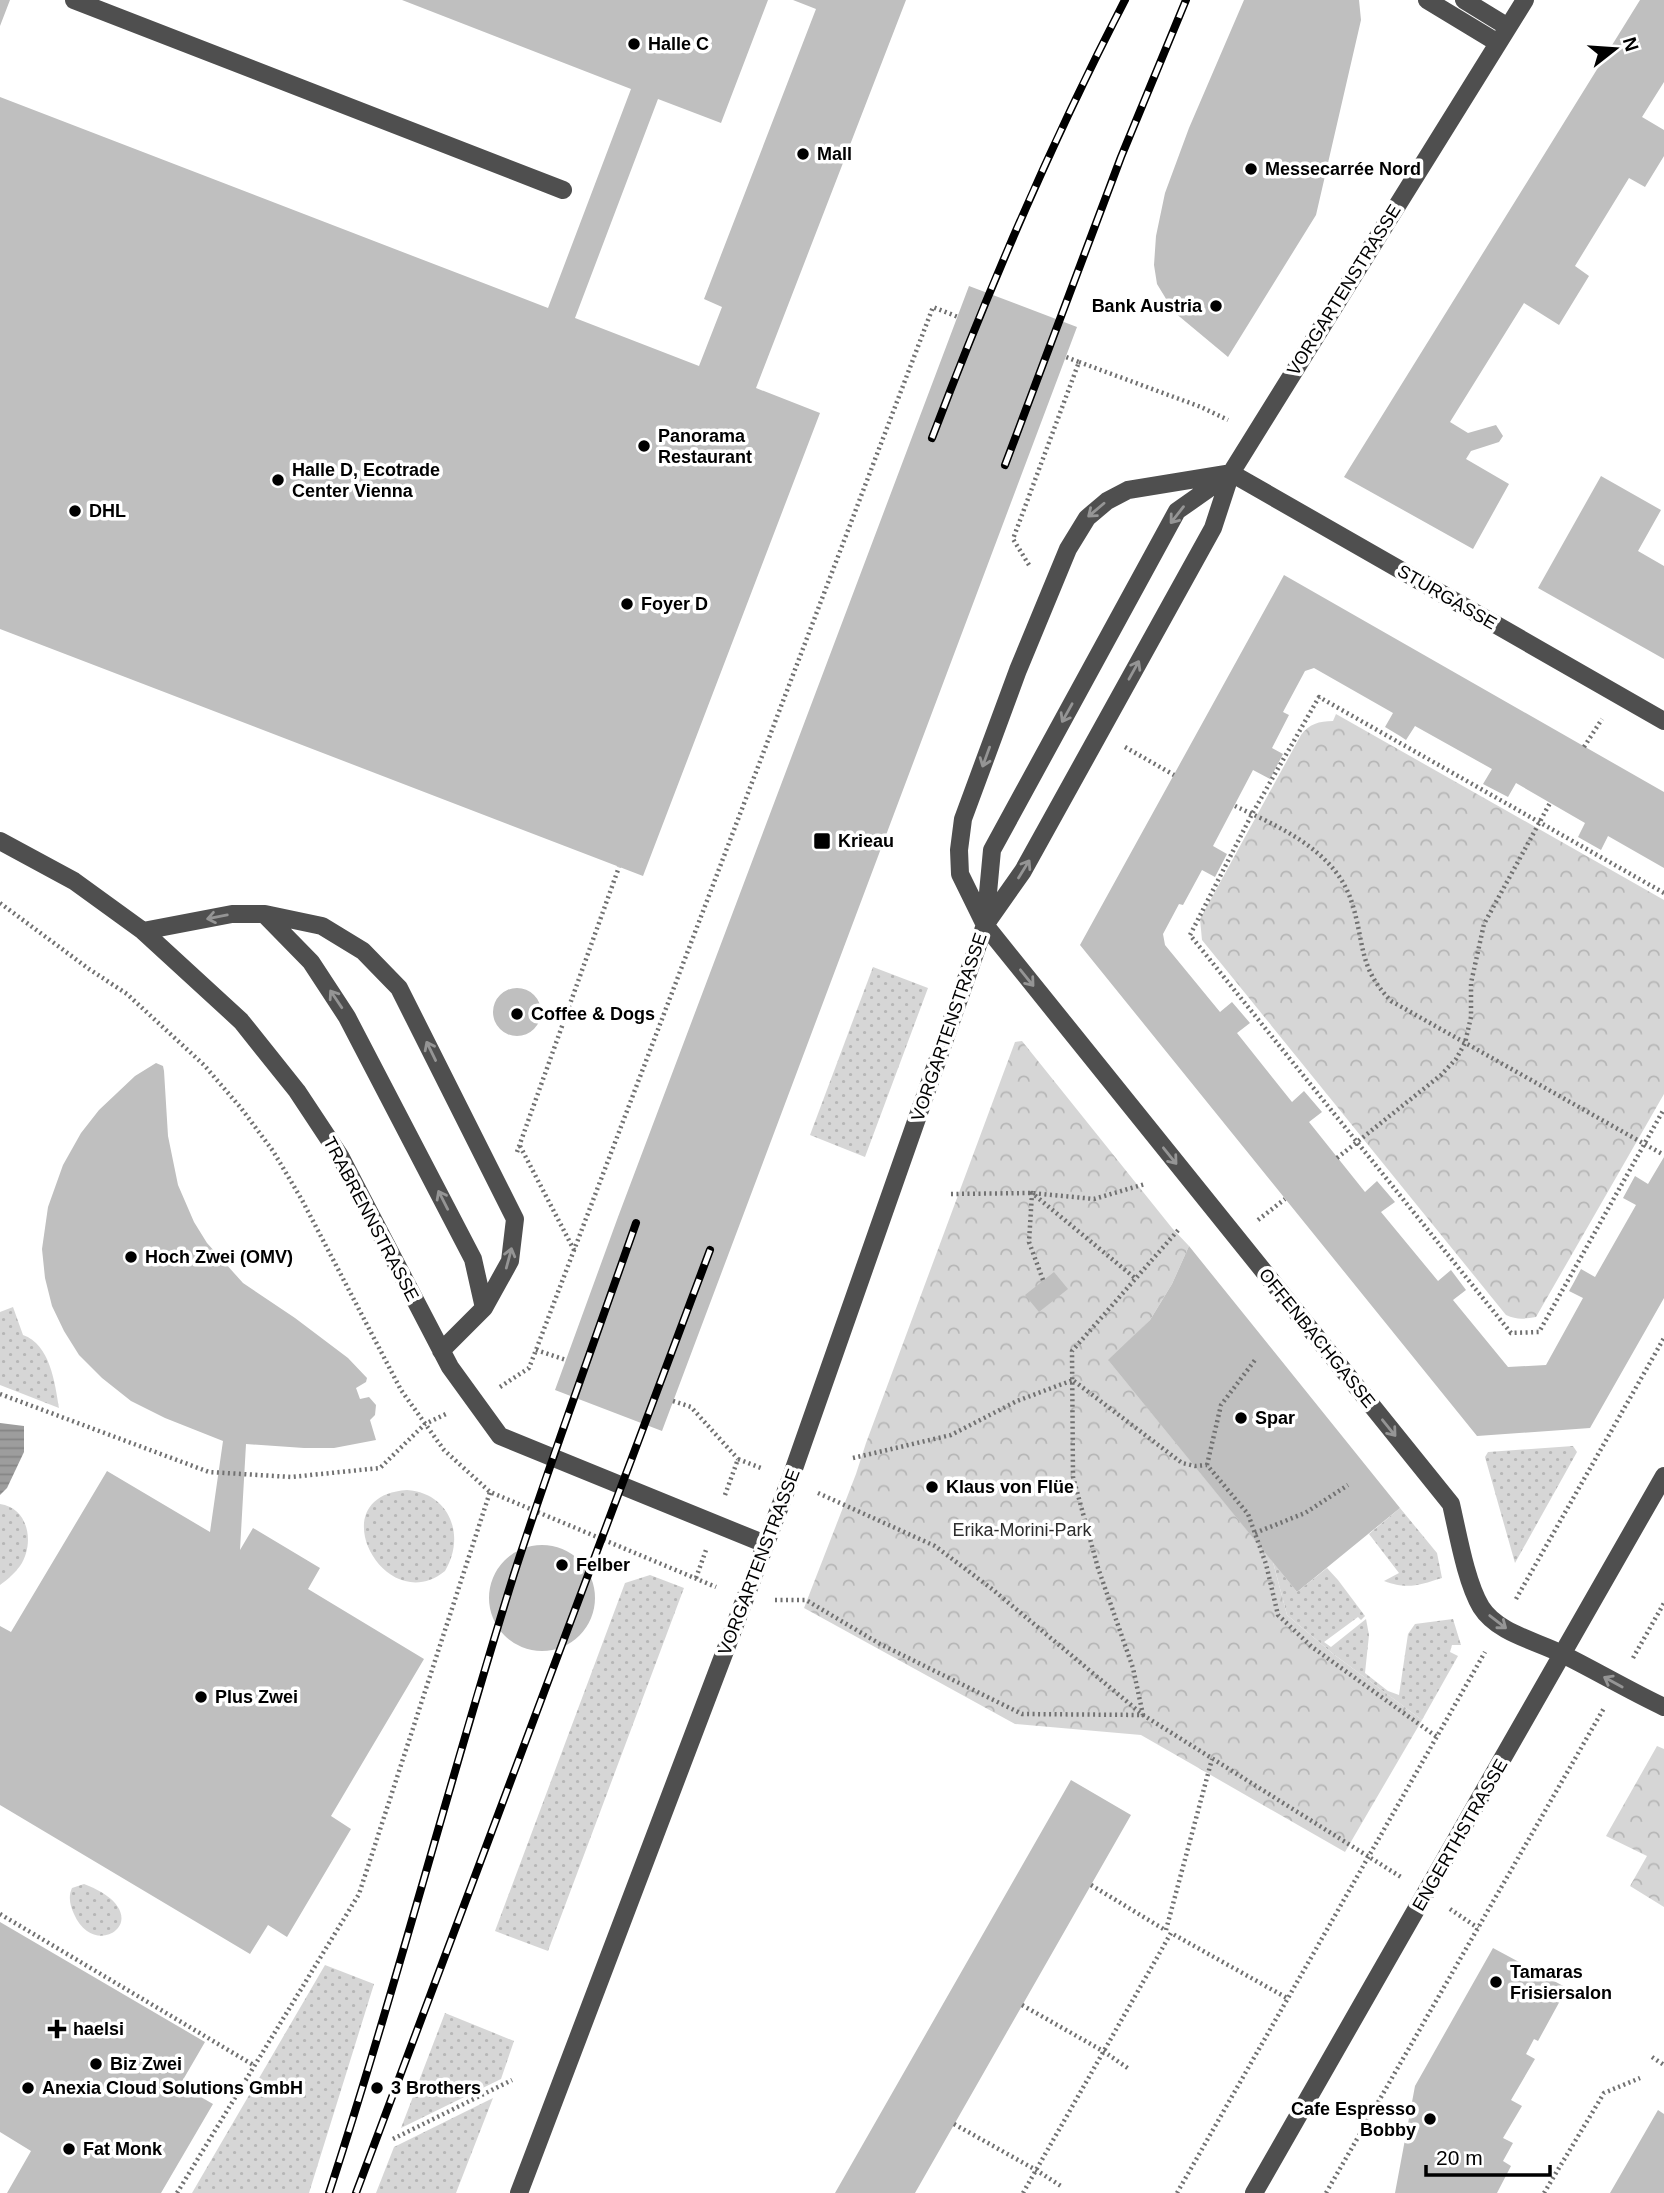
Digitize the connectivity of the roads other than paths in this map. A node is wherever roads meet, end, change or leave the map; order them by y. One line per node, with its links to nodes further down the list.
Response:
1 (74, 0): 7 (street)
2 (1427, 0): 6 (street)
3 (1464, 0): 5 (street)
4 (1525, 0): 5 (street, VORGARTENSTRASSE)
5 (1508, 27): 6 (street, VORGARTENSTRASSE)
6 (1497, 43): 8 (street, VORGARTENSTRASSE)
7 (563, 190)
8 (1231, 473): 9 (street, STURGASSE); 12 (street, VORGARTENSTRASSE, one-way to 8); 12 (street, VORGARTENSTRASSE, one-way to 12); 12 (street, OFFENBACHGASSE, one-way to 12)
9 (1664, 721)
10 (0, 841): 13 (street, TRABRENNSTRASSE)
11 (265, 914): 13 (street, one-way to 13); 14 (street, one-way to 11); 14 (street, one-way to 11)
12 (985, 925): 17 (street, VORGARTENSTRASSE); 18 (street, OFFENBACHGASSE, one-way to 18)
13 (143, 931): 15 (street, TRABRENNSTRASSE)
14 (484, 1308): 15 (street)
15 (441, 1351): 17 (street, TRABRENNSTRASSE)
16 (1664, 1476): 18 (street, ENGERTHSTRASSE)
17 (765, 1545): 20 (street, VORGARTENSTRASSE)
18 (1563, 1654): 19 (street, OFFENBACHGASSE, one-way to 18); 21 (street, ENGERTHSTRASSE)
19 (1664, 1707)
20 (519, 2193)
21 (1254, 2193)

